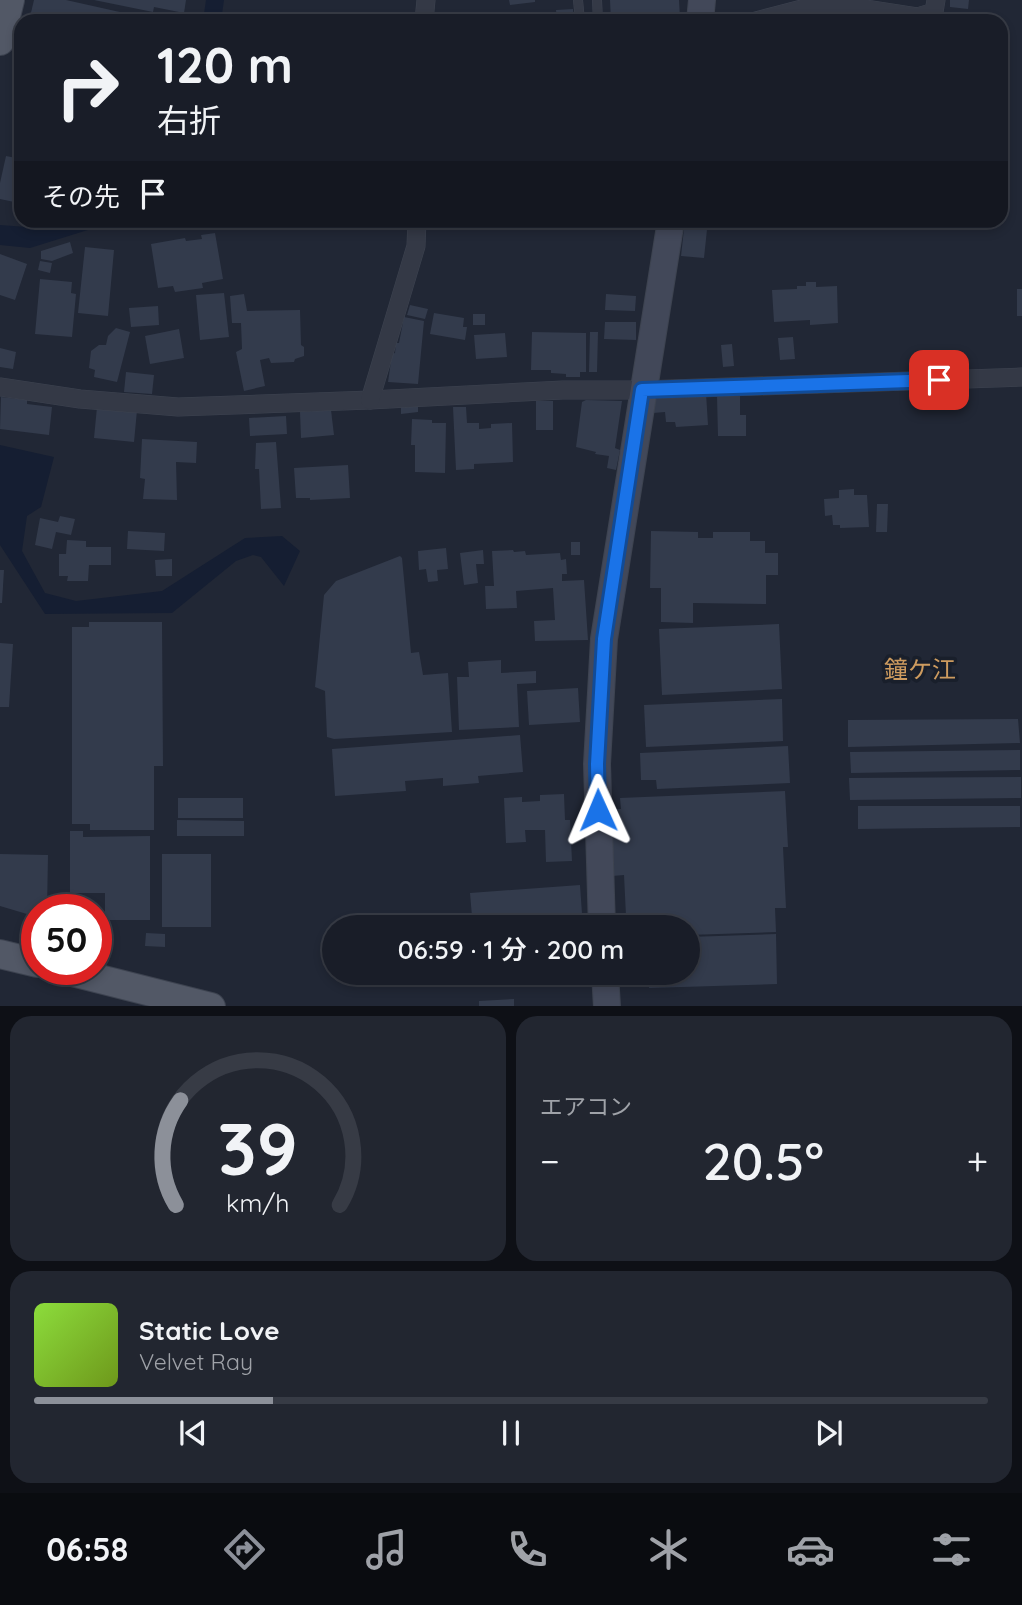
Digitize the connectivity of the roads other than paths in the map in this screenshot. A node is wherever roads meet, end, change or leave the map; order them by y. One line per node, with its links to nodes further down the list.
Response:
1 (10, 0): 6 (main road)
2 (936, 0): 5 (street)
3 (783, 14): 4 (street)
4 (894, 14)
5 (928, 14)
6 (0, 41)
7 (417, 228): 12 (street)
8 (670, 228): 11 (main road)
9 (1022, 377): 11 (street)
10 (0, 387): 12 (street)
11 (642, 390): 12 (street); 13 (main road)
12 (370, 400)
13 (602, 915)
14 (0, 954): 15 (main road)
15 (21, 959)
16 (112, 982): 18 (main road)
17 (606, 985): 19 (main road)
18 (211, 1006)
19 (607, 1006)

